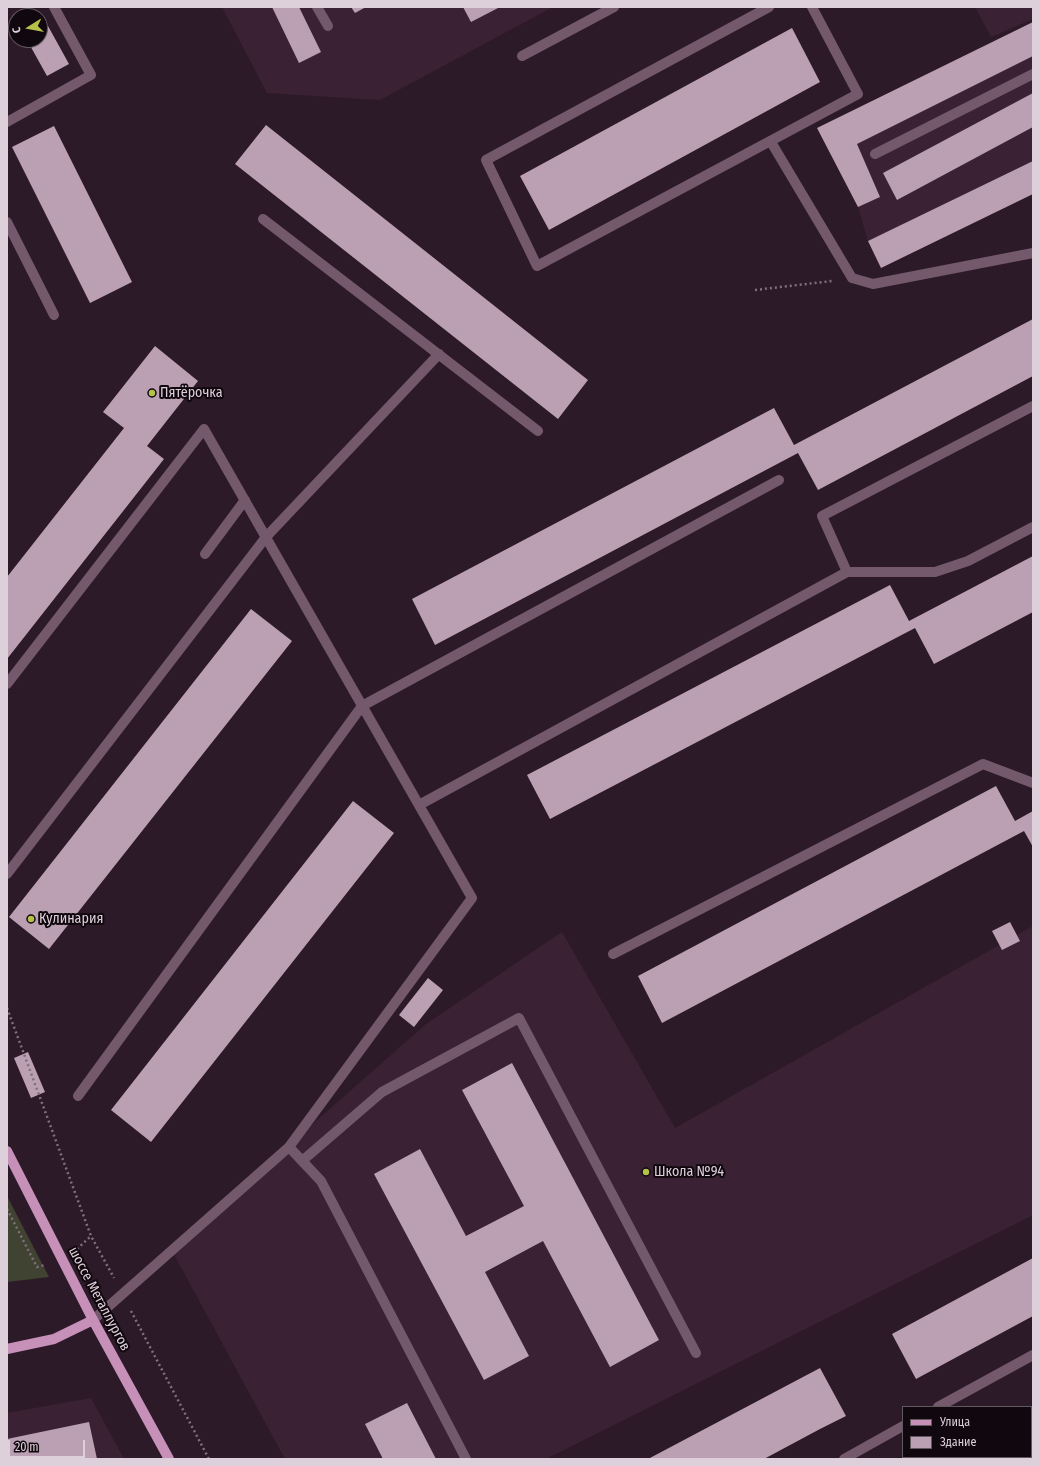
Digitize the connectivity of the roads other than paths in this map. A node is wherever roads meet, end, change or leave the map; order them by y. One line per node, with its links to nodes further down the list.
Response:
1 (54, 7): 9 (lane)
2 (317, 7): 6 (lane)
3 (614, 7): 7 (lane)
4 (769, 7): 10 (lane)
5 (812, 7): 10 (lane)
6 (328, 26)
7 (522, 56)
8 (1033, 74): 11 (lane)
9 (7, 122)
10 (771, 142): 14 (lane)
11 (875, 154)
12 (263, 219): 16 (lane)
13 (7, 222): 15 (lane)
14 (1033, 253)
15 (54, 315)
16 (439, 354): 18 (lane); 22 (lane)
17 (1033, 406): 24 (lane)
18 (538, 431)
19 (779, 480): 26 (lane)
20 (245, 500): 22 (lane); 23 (lane); 25 (lane)
21 (1033, 527): 24 (lane)
22 (266, 537): 26 (lane); 29 (lane)
23 (205, 554)
24 (847, 572): 28 (lane)
25 (7, 684)
26 (362, 706): 28 (lane); 31 (lane)
27 (1033, 783): 30 (lane)
28 (419, 805): 32 (lane)
29 (7, 874)
30 (613, 954)
31 (78, 1096)
32 (288, 1147): 34 (lane); 35 (lane)
33 (7, 1152): 35 (main road, шоссе Металлургов)
34 (302, 1161): 37 (lane); 42 (lane)
35 (93, 1320): 36 (main road); 41 (main road, шоссе Металлургов)
36 (7, 1349)
37 (696, 1353)
38 (1033, 1355): 39 (lane)
39 (940, 1406)
40 (902, 1427): 43 (lane)
41 (169, 1459)
42 (466, 1459)
43 (844, 1459)

